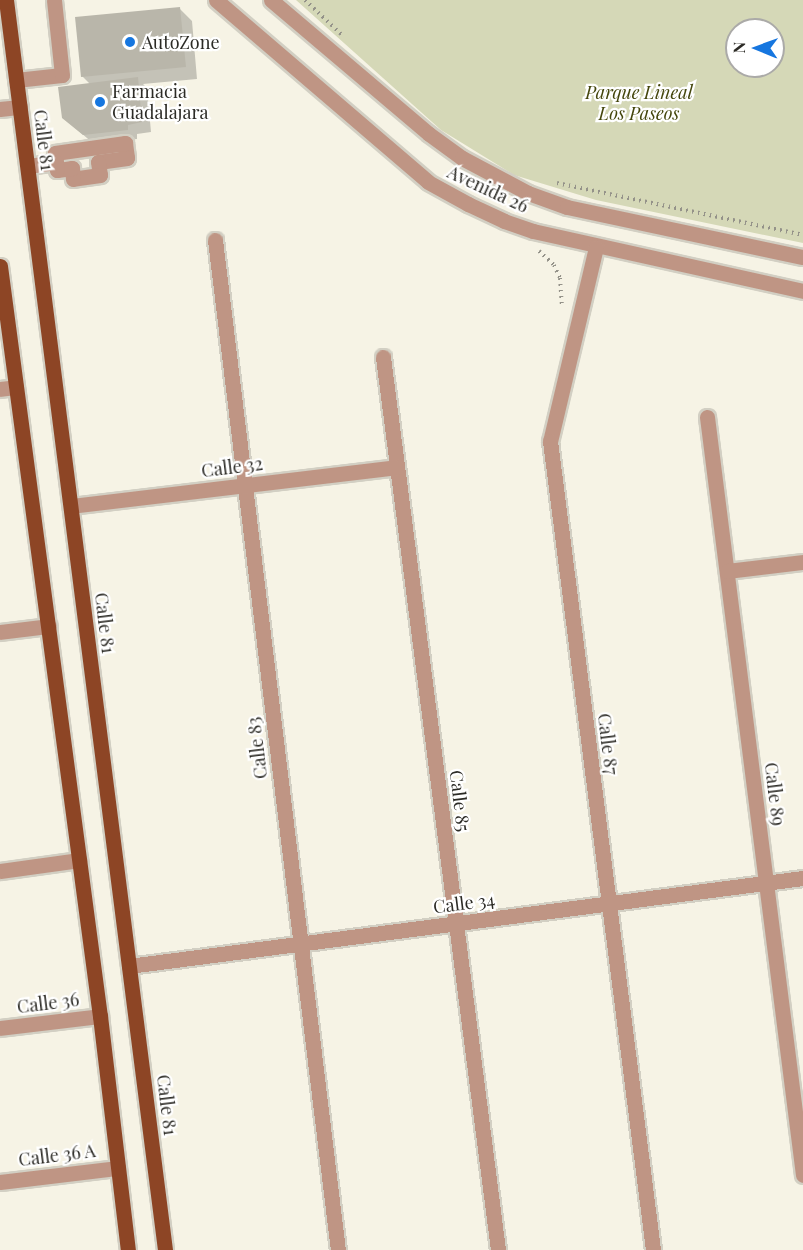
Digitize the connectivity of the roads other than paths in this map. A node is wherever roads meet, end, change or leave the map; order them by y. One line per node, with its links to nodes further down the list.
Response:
1 (6, 0): 5 (main road, Calle 81)
2 (54, 0): 5 (street)
3 (216, 0): 11 (street, Avenida 26)
4 (271, 0): 12 (street, Avenida 26)
5 (16, 80): 6 (main road, Calle 81)
6 (20, 107): 7 (street); 9 (main road, Calle 81)
7 (0, 109)
8 (56, 162): 8 (street); 9 (street)
9 (28, 166): 21 (main road, Calle 81)
10 (215, 240): 20 (street, Calle 83)
11 (596, 247): 14 (street, Avenida 26); 30 (street, Calle 87)
12 (803, 257)
13 (0, 266): 16 (main road)
14 (803, 291)
15 (383, 357): 19 (street, Calle 85)
16 (16, 387): 17 (street); 24 (main road)
17 (0, 389)
18 (707, 417): 23 (street, Calle 89)
19 (398, 468): 20 (street, Calle 32); 31 (street, Calle 85)
20 (245, 485): 21 (street, Calle 32); 32 (street, Calle 83)
21 (71, 506): 33 (main road, Calle 81)
22 (803, 562): 23 (street)
23 (727, 571): 29 (street, Calle 89)
24 (49, 626): 25 (street); 26 (main road)
25 (0, 632)
26 (79, 860): 27 (street); 34 (main road)
27 (0, 871)
28 (803, 878): 29 (street, Calle 34)
29 (766, 883): 30 (street, Calle 34); 37 (street, Calle 89)
30 (608, 904): 31 (street, Calle 34); 43 (street, Calle 87)
31 (456, 924): 32 (street, Calle 34); 42 (street, Calle 85)
32 (301, 944): 33 (street, Calle 34); 41 (street, Calle 83)
33 (129, 966): 40 (main road, Calle 81)
34 (100, 1016): 35 (street, Calle 36); 36 (main road)
35 (0, 1028)
36 (118, 1168): 38 (street, Calle 36 A); 39 (main road)
37 (803, 1175)
38 (0, 1182)
39 (128, 1250)
40 (165, 1250)
41 (338, 1250)
42 (498, 1250)
43 (653, 1250)

